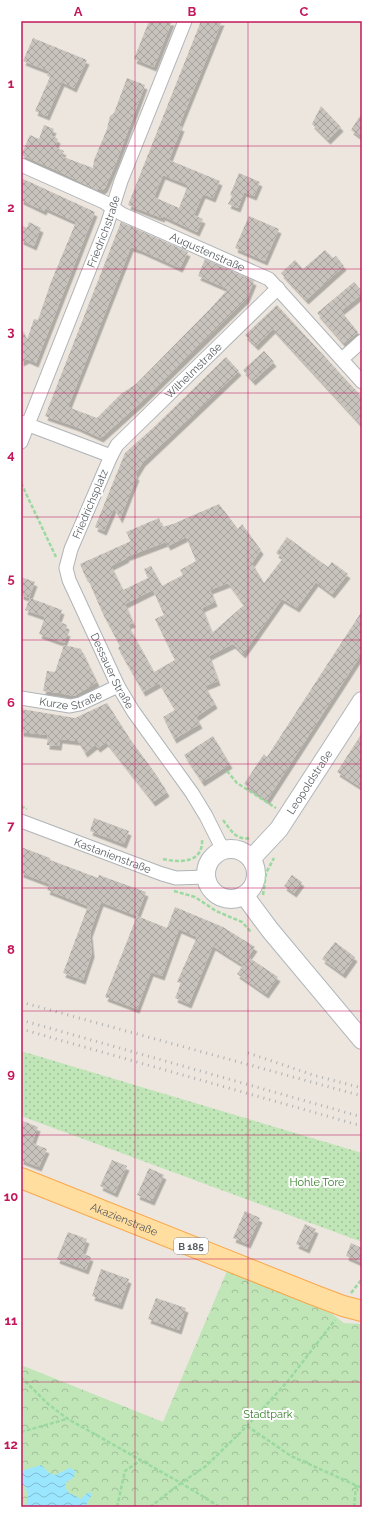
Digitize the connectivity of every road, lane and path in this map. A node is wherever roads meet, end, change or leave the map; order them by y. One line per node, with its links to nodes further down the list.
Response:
1 (185, 21): 3 (street, Friedrichstraße)
2 (21, 165): 3 (street, Augustenstraße)
3 (112, 208): 4 (street, Augustenstraße); 8 (street, Friedrichstraße)
4 (278, 288): 6 (street, Augustenstraße); 10 (street, Wilhelmstraße)
5 (362, 341): 6 (street)
6 (342, 359): 7 (street, Augustenstraße)
7 (362, 382)
8 (24, 424): 9 (street, Friedrichstraße); 10 (street, Friedrichsplatz)
9 (21, 442)
10 (111, 456): 12 (street, Friedrichsplatz)
11 (21, 483): 12 (path)
12 (66, 568): 13 (street, Dessauer Straße)
13 (118, 686): 14 (street, Kurze Straße); 19 (street, Dessauer Straße)
14 (21, 698)
15 (362, 701): 20 (main road, Leopoldstraße)
16 (227, 771): 20 (path)
17 (21, 806): 18 (path)
18 (28, 809)
19 (206, 816): 23 (path); 24 (street, Dessauer Straße)
20 (288, 816): 23 (main road, Leopoldstraße)
21 (21, 821): 27 (street, Kastanienstraße)
22 (203, 844): 25 (path)
23 (266, 845): 26 (main road, Leopoldstraße); 30 (path)
24 (222, 850): 26 (main road); 27 (main road)
25 (156, 858)
26 (251, 859): 29 (main road)
27 (206, 877): 29 (main road)
28 (173, 891): 31 (path)
29 (244, 895): 32 (main road)
30 (265, 899)
31 (252, 932)
32 (362, 1040)
33 (21, 1178): 34 (main road, Akazienstraße / B 185)
34 (343, 1306): 35 (main road, Akazienstraße / B 185); 38 (path)
35 (362, 1311)
36 (21, 1377): 37 (path)
37 (68, 1419): 39 (path); 40 (path)
38 (247, 1426): 41 (path); 42 (path)
39 (21, 1432)
40 (140, 1460): 41 (path); 44 (path)
41 (181, 1483): 45 (path); 46 (path)
42 (356, 1485): 43 (path); 47 (path)
43 (362, 1488)
44 (117, 1507)
45 (150, 1507)
46 (220, 1507)
47 (354, 1507)

